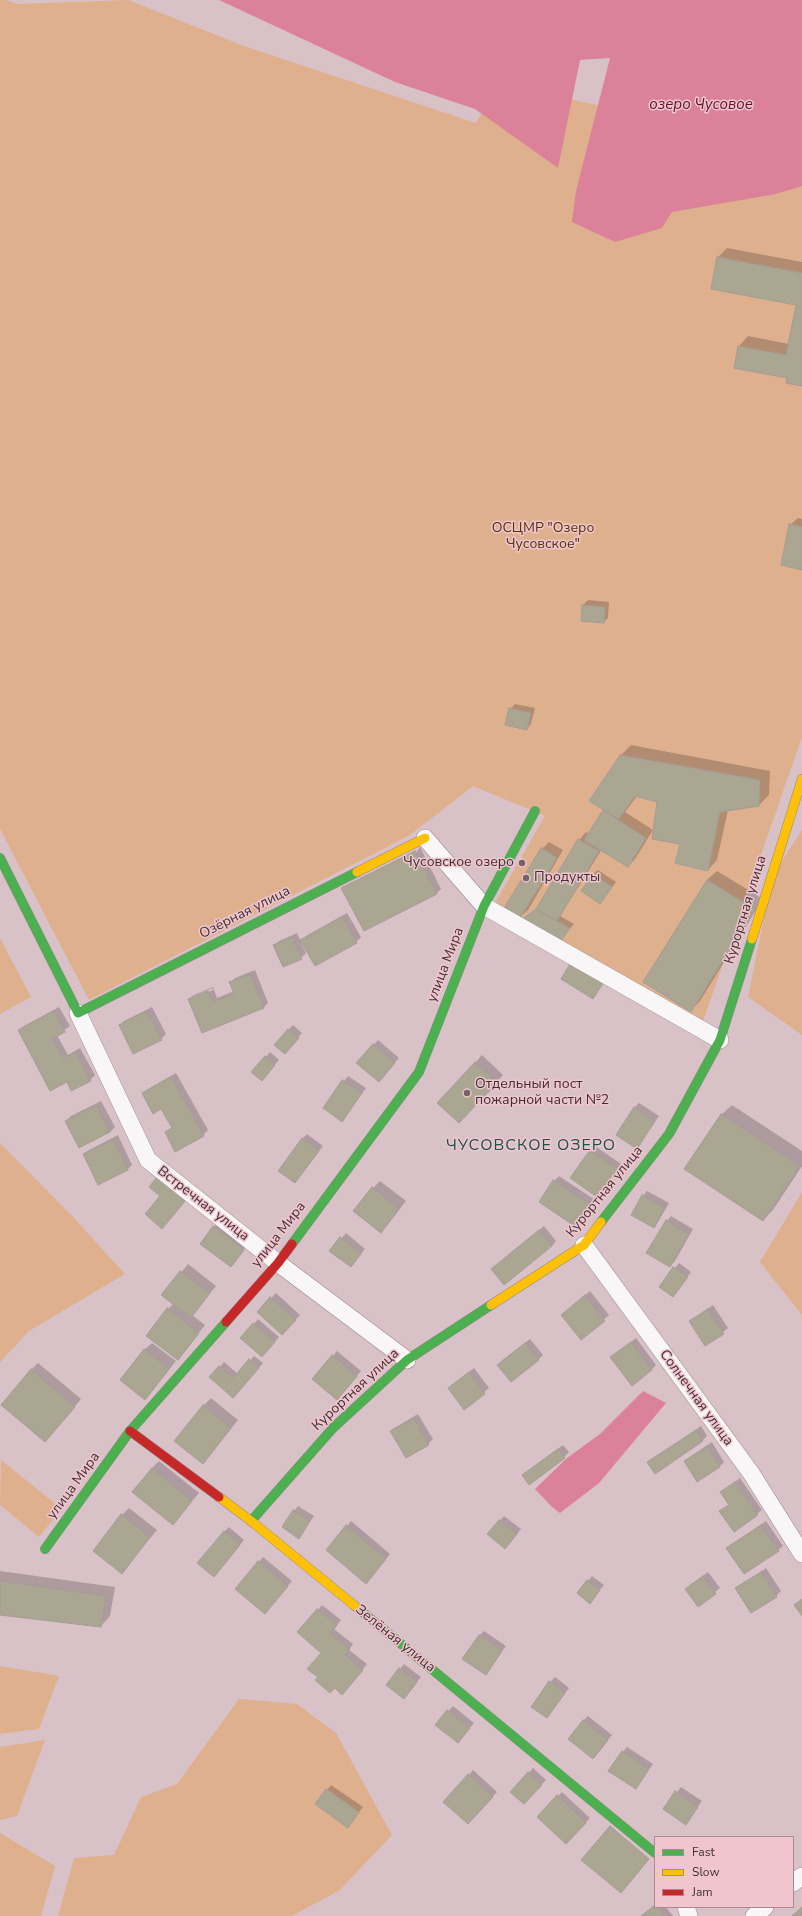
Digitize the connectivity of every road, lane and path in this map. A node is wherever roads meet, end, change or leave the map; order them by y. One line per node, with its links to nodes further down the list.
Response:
1 (802, 778): 7 (street, Курортная улица)
2 (535, 811): 5 (street, улица Мира)
3 (425, 838): 5 (street); 6 (street, Озёрная улица)
4 (0, 858): 6 (street)
5 (484, 906): 7 (street); 9 (street, улица Мира)
6 (78, 1014): 9 (street, Встречная улица)
7 (720, 1040): 8 (street, Курортная улица)
8 (584, 1245): 10 (street, Курортная улица); 14 (street, Солнечная улица)
9 (278, 1262): 10 (street, Встречная улица); 11 (street, улица Мира)
10 (407, 1360): 12 (street, Курортная улица)
11 (130, 1432): 12 (street, Зелёная улица); 13 (street, улица Мира)
12 (252, 1521): 15 (street, Зелёная улица)
13 (45, 1549)
14 (802, 1554)
15 (654, 1852)
16 (802, 1876): 17 (street)
17 (794, 1882)
18 (764, 1908): 19 (street)
19 (754, 1916)

